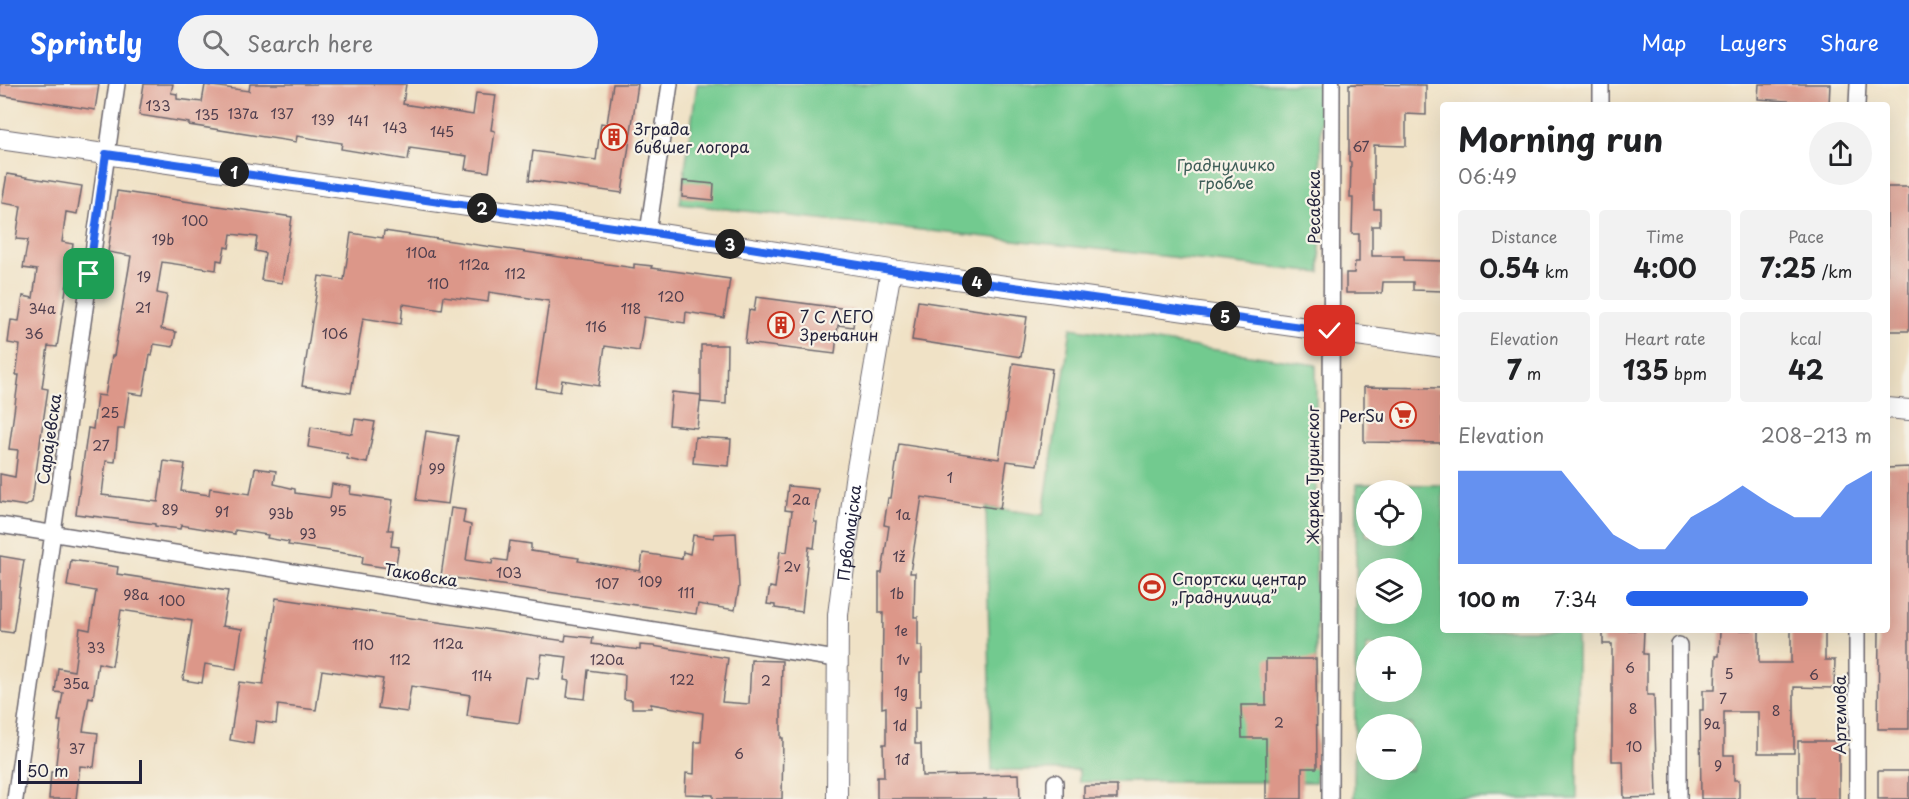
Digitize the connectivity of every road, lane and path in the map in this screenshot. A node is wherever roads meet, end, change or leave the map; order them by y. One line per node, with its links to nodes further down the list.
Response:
1 (117, 84): 9 (street, Сарајевска)
2 (670, 84): 10 (street)
3 (1332, 84): 12 (street, Ресавска)
4 (1601, 84): 6 (street)
5 (1858, 84): 7 (street)
6 (1601, 102)
7 (1857, 102)
8 (0, 139): 9 (street)
9 (106, 154): 10 (street); 17 (street, Сарајевска)
10 (648, 232): 11 (street)
11 (891, 270): 12 (street); 20 (street, Првомајска)
12 (1330, 331): 13 (street); 25 (street, Жарка Туринског)
13 (1440, 347)
14 (1890, 408): 15 (street)
15 (1909, 410)
16 (0, 525): 17 (street, Таковска)
17 (54, 533): 20 (street, Таковска); 22 (street, Сарајевска)
18 (1857, 633): 27 (street, Артемова)
19 (1679, 645): 26 (street)
20 (836, 659): 23 (street, Првомајска)
21 (1055, 782): 24 (street)
22 (15, 799)
23 (837, 799)
24 (1055, 799)
25 (1330, 799)
26 (1679, 799)
27 (1857, 799)

